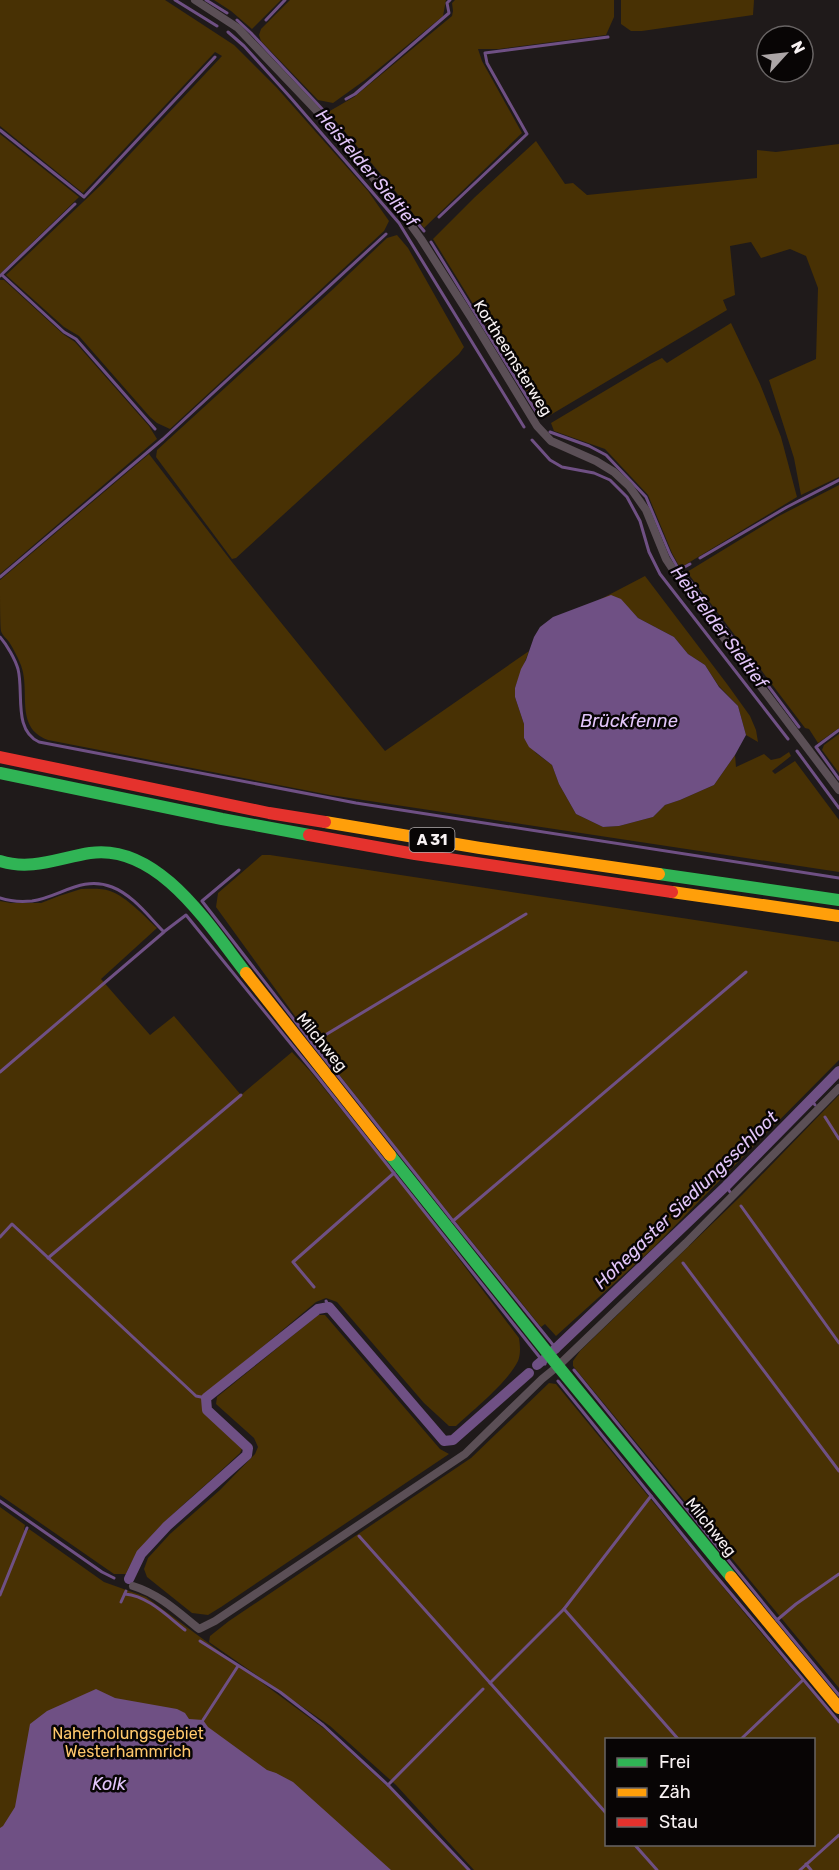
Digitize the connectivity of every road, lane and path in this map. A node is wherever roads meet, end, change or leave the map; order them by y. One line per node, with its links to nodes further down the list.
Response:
1 (195, 0): 4 (street, Kortheemsterweg)
2 (0, 757): 6 (main road, A 31)
3 (0, 773): 7 (main road, A 31)
4 (839, 790)
5 (0, 861): 9 (main road, Milchweg)
6 (839, 900)
7 (839, 916)
8 (839, 1088): 9 (street)
9 (558, 1366): 10 (street); 11 (main road, Milchweg)
10 (133, 1586)
11 (839, 1708)

